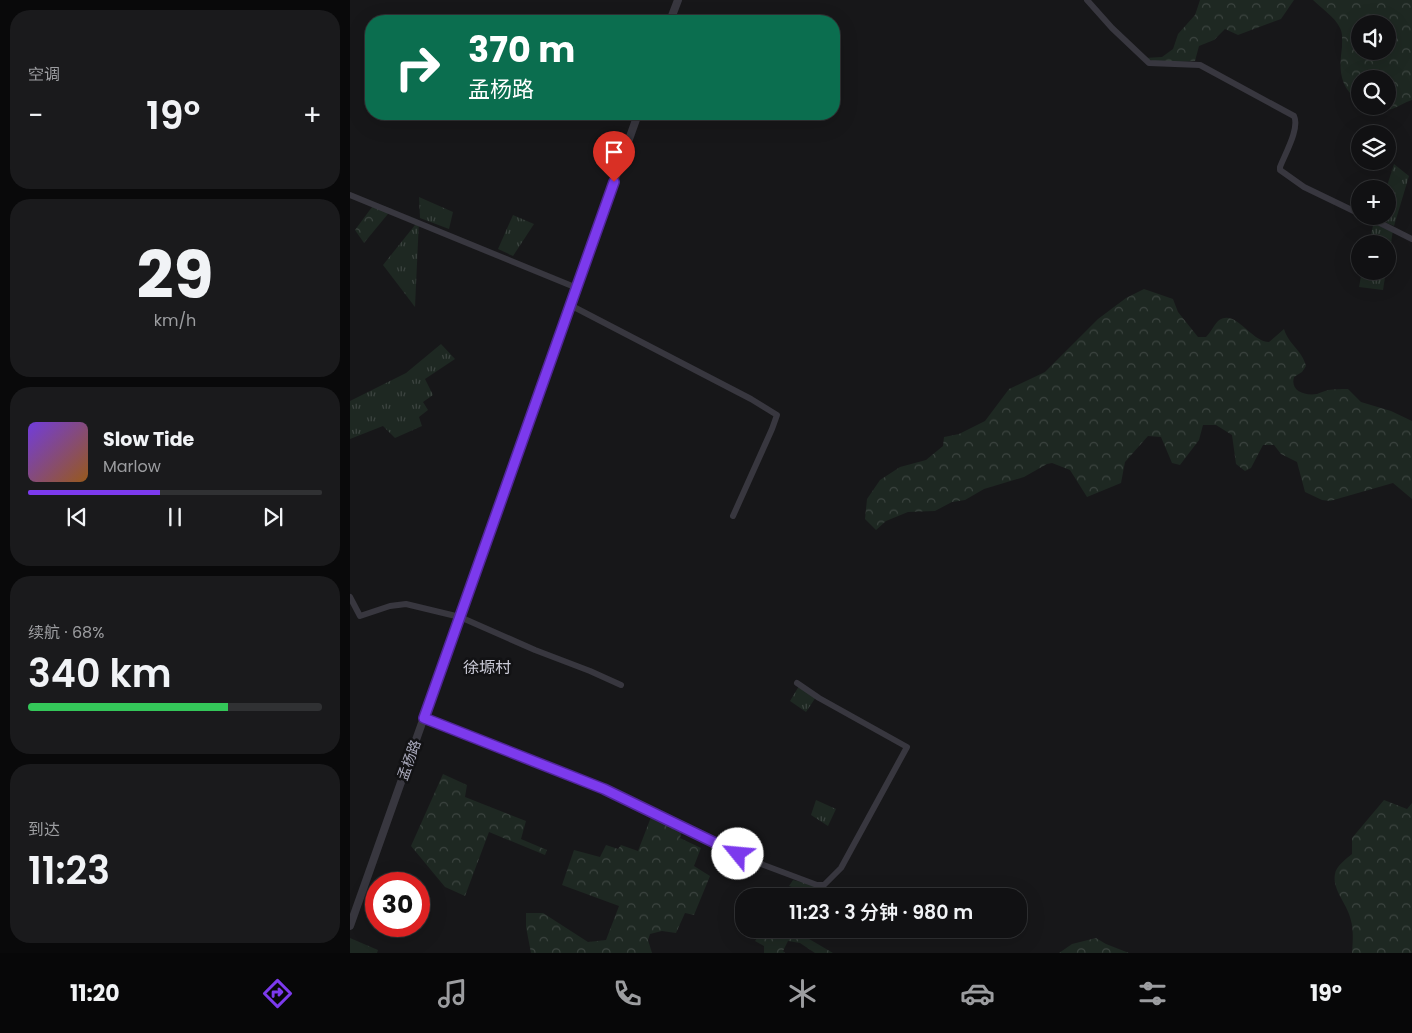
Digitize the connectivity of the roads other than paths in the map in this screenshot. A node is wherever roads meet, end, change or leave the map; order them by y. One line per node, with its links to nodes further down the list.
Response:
1 (678, 0): 3 (street)
2 (1087, 0): 6 (street)
3 (672, 15)
4 (636, 120): 9 (street, 孟杨路)
5 (350, 195): 9 (street)
6 (1351, 210)
7 (1383, 225): 8 (street)
8 (1412, 240)
9 (577, 288): 10 (street, 孟杨路)
10 (570, 305): 11 (street); 13 (street, 孟杨路)
11 (733, 516)
12 (350, 597): 13 (street)
13 (460, 617): 15 (street); 16 (street, 孟杨路)
14 (798, 683): 16 (street)
15 (621, 685)
16 (424, 718): 17 (street, 孟杨路)
17 (350, 926)

